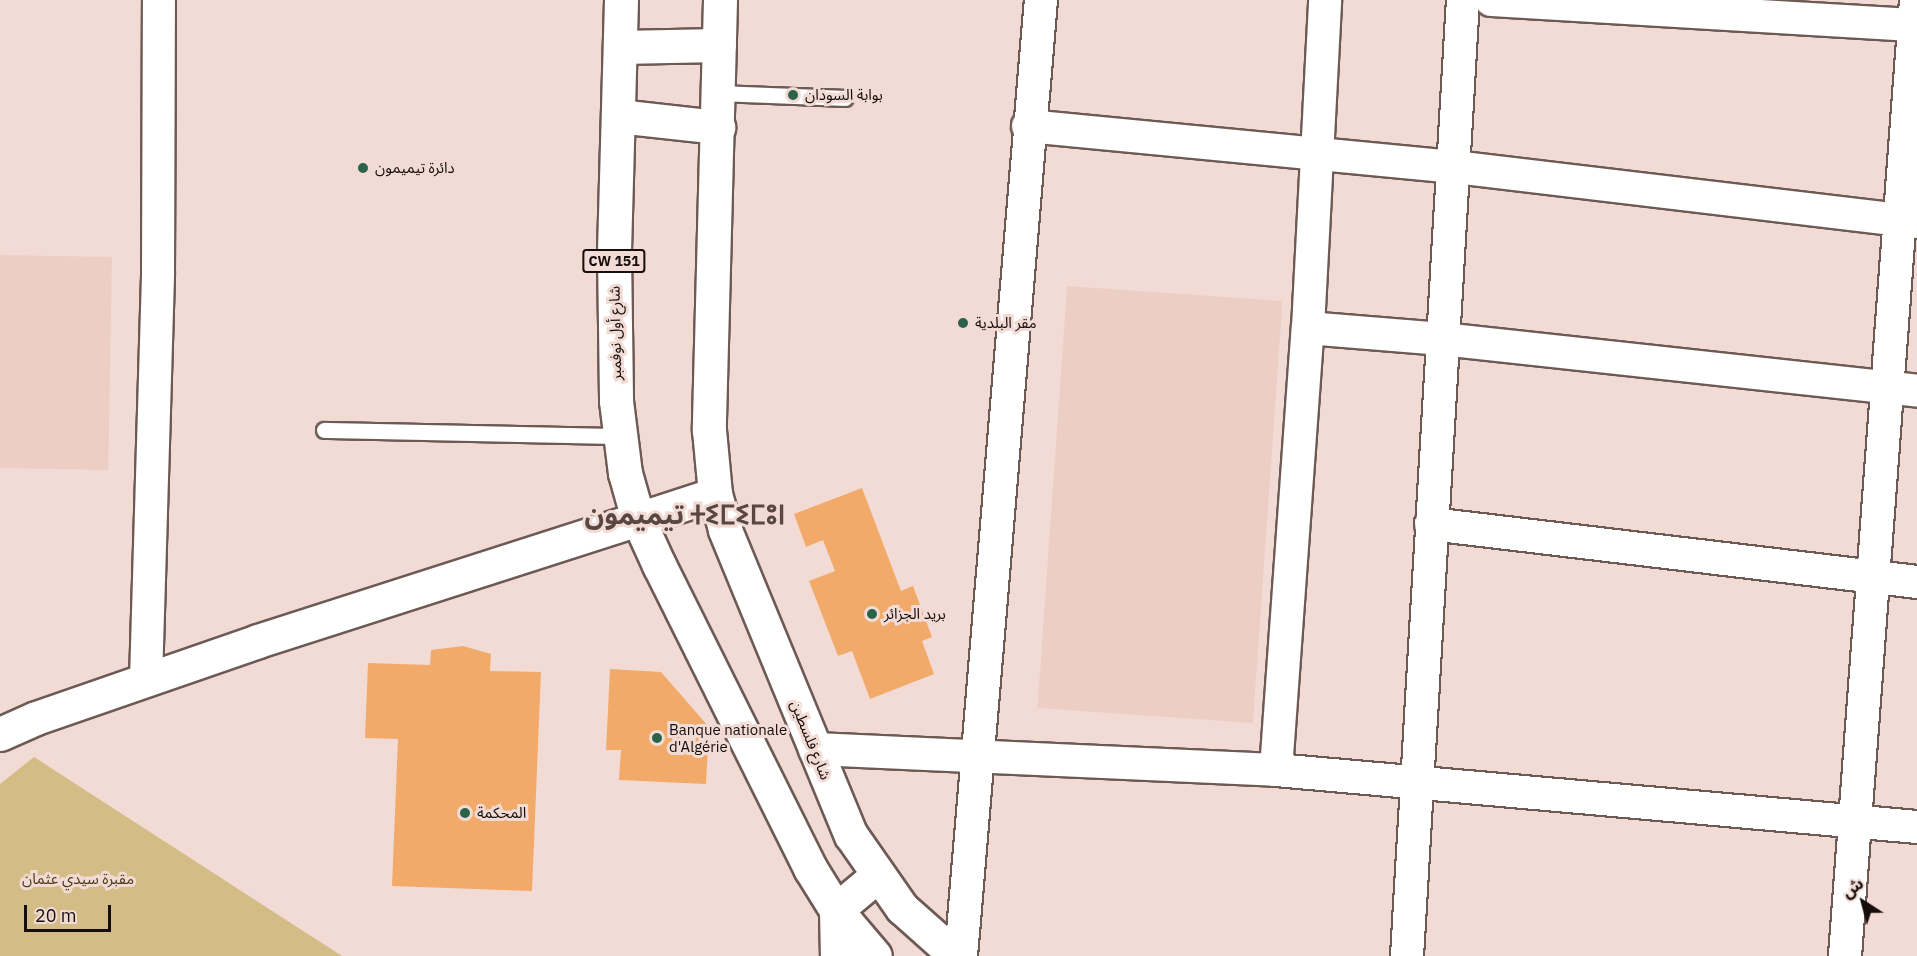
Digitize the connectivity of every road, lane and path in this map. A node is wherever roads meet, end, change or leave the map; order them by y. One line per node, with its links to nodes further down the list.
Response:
1 (159, 0): 30 (street)
2 (621, 0): 10 (main road, شارع أول نوفمبر / CW 151)
3 (720, 0): 9 (main road)
4 (1041, 0): 14 (street)
5 (1325, 0): 16 (street)
6 (1463, 0): 17 (street)
7 (1491, 0): 8 (street)
8 (1916, 16): 18 (street)
9 (720, 45): 10 (main road); 11 (main road)
10 (620, 47): 13 (main road, شارع أول نوفمبر / CW 151)
11 (719, 93): 12 (lane); 15 (main road)
12 (845, 98)
13 (618, 116): 15 (main road); 24 (main road, شارع أول نوفمبر / CW 151)
14 (1028, 126): 16 (street); 33 (street)
15 (718, 127): 25 (main road)
16 (1317, 153): 17 (street); 19 (street)
17 (1455, 166): 18 (street); 20 (street)
18 (1907, 221): 21 (street)
19 (1308, 328): 20 (street); 34 (street)
20 (1442, 339): 21 (street); 27 (street)
21 (1885, 387): 22 (street); 28 (street)
22 (1917, 391)
23 (324, 430): 24 (lane)
24 (619, 436): 26 (main road, شارع أول نوفمبر / CW 151)
25 (715, 494): 26 (main road); 32 (main road, شارع فلسطين)
26 (639, 519): 30 (main road); 39 (main road, CW 151)
27 (1431, 524): 28 (street); 35 (street)
28 (1870, 577): 29 (street); 36 (street)
29 (1917, 582)
30 (146, 680): 31 (main road)
31 (0, 734)
32 (815, 749): 33 (street); 38 (main road, شارع فلسطين)
33 (976, 757): 34 (street); 43 (street)
34 (1276, 770): 35 (street)
35 (1416, 782): 36 (street); 44 (street)
36 (1854, 819): 37 (street); 45 (street)
37 (1917, 826)
38 (878, 875): 39 (main road); 42 (main road, شارع فلسطين)
39 (836, 910): 40 (main road); 41 (main road, CW 151)
40 (837, 956)
41 (875, 956)
42 (956, 956)
43 (961, 956)
44 (1407, 956)
45 (1845, 956)

